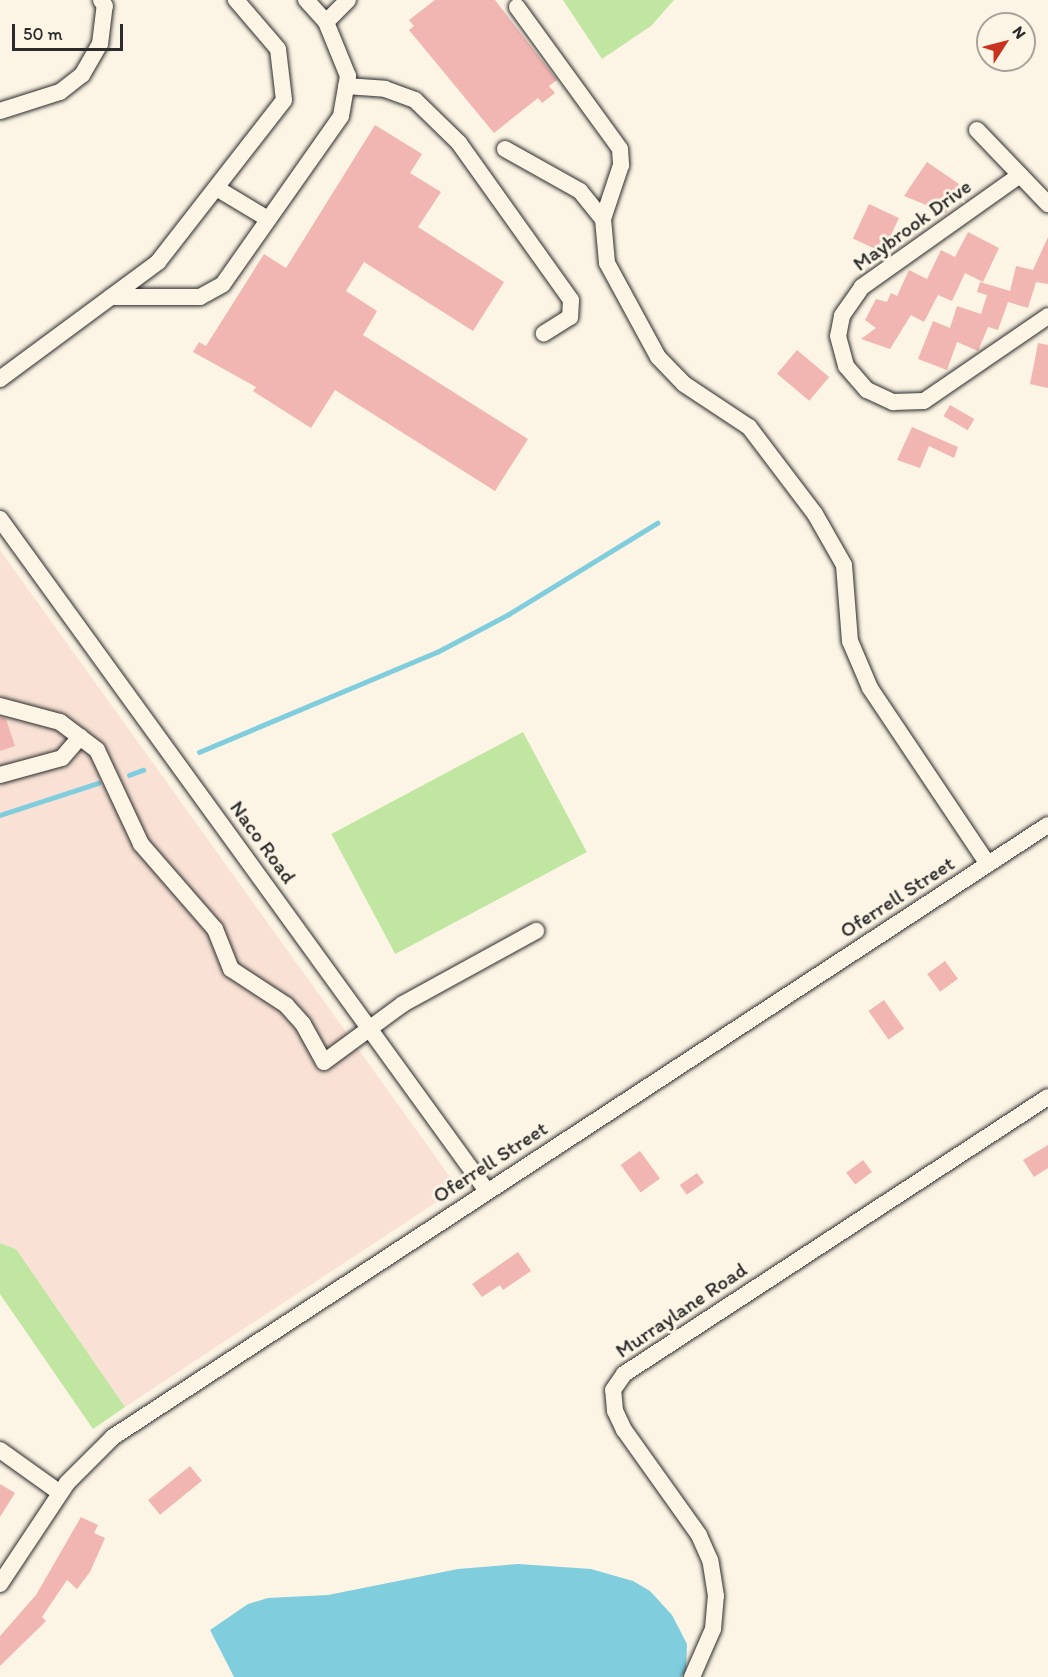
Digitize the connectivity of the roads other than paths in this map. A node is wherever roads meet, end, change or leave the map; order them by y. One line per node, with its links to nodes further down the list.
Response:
1 (101, 0): 8 (street)
2 (236, 0): 12 (street)
3 (306, 0): 6 (street)
4 (348, 0): 6 (street)
5 (517, 7): 15 (street)
6 (326, 22): 7 (street)
7 (346, 86): 14 (street); 18 (street)
8 (0, 111)
9 (977, 130): 11 (street)
10 (505, 149): 15 (street)
11 (1020, 175): 13 (street); 17 (street, Maybrook Drive)
12 (218, 189): 14 (street); 16 (street)
13 (1048, 204)
14 (268, 219): 16 (street)
15 (603, 219): 25 (street)
16 (111, 297): 19 (street)
17 (1048, 316)
18 (544, 333)
19 (0, 379)
20 (0, 519): 27 (street, Naco Road)
21 (0, 706): 22 (street)
22 (81, 737): 23 (street); 27 (street)
23 (0, 775)
24 (1048, 825): 25 (street, Oferrell Street)
25 (987, 864): 29 (street, Oferrell Street)
26 (536, 931): 27 (street)
27 (369, 1029): 29 (street, Naco Road)
28 (1048, 1097): 33 (street, Murraylane Road)
29 (488, 1191): 31 (street, Oferrell Street)
30 (0, 1450): 31 (street)
31 (60, 1493): 32 (street, Oferrell Street)
32 (0, 1584)
33 (692, 1677)

